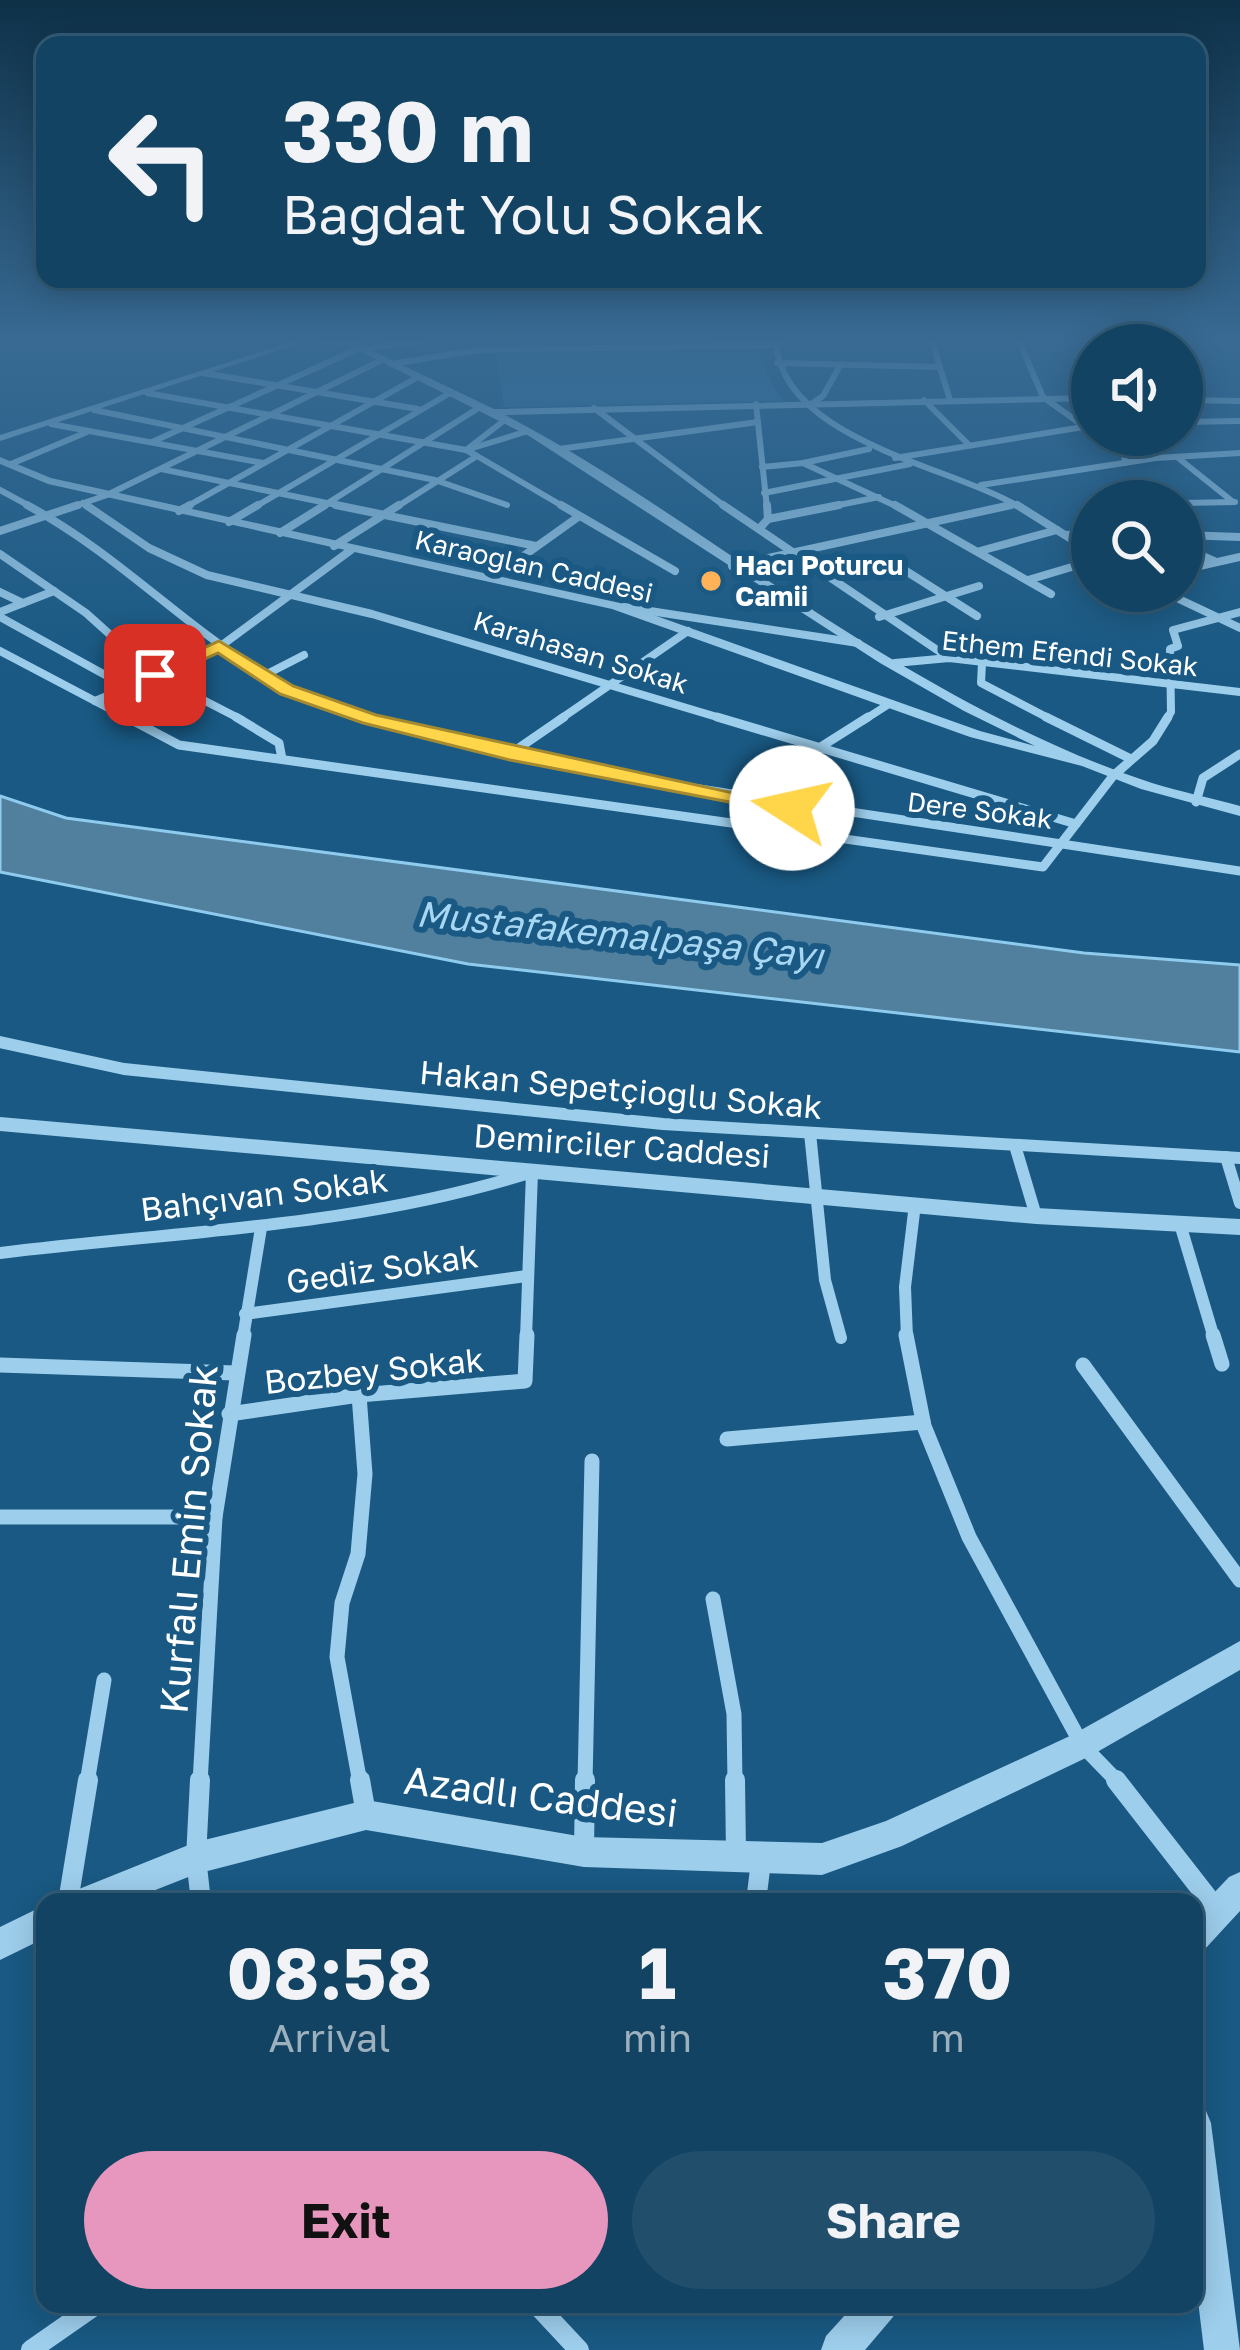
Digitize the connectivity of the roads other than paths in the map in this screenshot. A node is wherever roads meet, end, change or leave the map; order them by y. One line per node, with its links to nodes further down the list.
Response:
1 (35, 451): 22 (street)
2 (196, 451): 23 (street); 28 (street)
3 (285, 451): 23 (street)
4 (295, 451): 21 (street)
5 (352, 451): 21 (street)
6 (415, 451): 29 (street)
7 (467, 451): 15 (street)
8 (561, 451): 71 (street)
9 (652, 451): 53 (street)
10 (760, 451): 27 (street)
11 (862, 451): 24 (street)
12 (874, 451): 19 (street)
13 (936, 451): 19 (street)
14 (1240, 453): 18 (street)
15 (477, 456): 31 (street); 48 (street)
16 (1125, 456): 25 (street)
17 (1145, 456): 20 (street)
18 (1177, 457): 20 (street); 40 (street)
19 (894, 458): 26 (street)
20 (1156, 458): 25 (street)
21 (337, 460): 29 (street); 35 (street)
22 (5, 462): 37 (street)
23 (264, 463): 32 (street)
24 (802, 463): 27 (street); 30 (street)
25 (1126, 463): 33 (street)
26 (911, 464): 30 (street); 33 (street)
27 (761, 467): 36 (street)
28 (159, 469): 32 (street); 37 (street)
29 (385, 469): 31 (street); 42 (street)
30 (838, 478): 36 (street); 38 (street)
31 (435, 480): 44 (street); 47 (street)
32 (229, 483): 35 (street); 45 (street)
33 (974, 486): 43 (street)
34 (0, 490): 46 (street, Dere Sokak)
35 (278, 493): 42 (street); 50 (street)
36 (764, 493): 49 (street)
37 (106, 494): 41 (street); 45 (street, Karaoğlan Caddesi)
38 (879, 496): 49 (street); 51 (street)
39 (1203, 502): 40 (street)
40 (1236, 502)
41 (83, 503): 46 (street); 80 (street, Karahasan Sokak)
42 (329, 504): 47 (street); 54 (street)
43 (1015, 504): 51 (street); 55 (street)
44 (507, 505)
45 (179, 511): 50 (street, Karaoğlan Caddesi)
46 (51, 514): 52 (street); 93 (street, Dere Sokak)
47 (380, 514): 60 (street); 61 (street)
48 (578, 517): 61 (street); 72 (street)
49 (768, 519): 53 (street)
50 (229, 522): 54 (street, Karaoğlan Caddesi)
51 (936, 524): 63 (street); 65 (street)
52 (2, 529)
53 (758, 529): 65 (street)
54 (280, 533): 60 (street, Karaoğlan Caddesi)
55 (1061, 533): 56 (street); 59 (street); 63 (street)
56 (1071, 533)
57 (1203, 534): 58 (street)
58 (1240, 536)
59 (1071, 540)
60 (334, 546): 62 (street, Karaoğlan Caddesi)
61 (536, 546): 74 (street)
62 (351, 550): 74 (street, Karaoğlan Caddesi); 80 (street)
63 (980, 551): 75 (street)
64 (0, 554): 78 (street)
65 (788, 556): 71 (street); 88 (street)
66 (1203, 557): 68 (street)
67 (1240, 557): 68 (street)
68 (1214, 561): 70 (street)
69 (1071, 564): 75 (street)
70 (1203, 564)
71 (731, 566): 92 (street)
72 (675, 571)
73 (906, 571): 81 (street)
74 (494, 577): 83 (street, Karaoğlan Caddesi)
75 (1028, 580): 79 (street)
76 (979, 586): 81 (street)
77 (0, 592): 82 (street)
78 (54, 592): 82 (street); 99 (street)
79 (1051, 594)
80 (286, 596): 93 (street); 102 (street, Karahasan Sokak)
81 (945, 597): 87 (street); 88 (street)
82 (23, 604): 86 (street)
83 (616, 606): 91 (street, Karaoğlan Caddesi); 92 (street)
84 (1203, 611): 89 (street)
85 (1240, 612): 89 (street)
86 (0, 615): 103 (street)
87 (977, 616)
88 (880, 617): 96 (street)
89 (1220, 619): 90 (street); 101 (street)
90 (1240, 628)
91 (688, 631): 102 (street); 106 (street, Karaoğlan Caddesi)
92 (858, 643): 97 (street)
93 (219, 646): 99 (street); 100 (street, Dere Sokak)
94 (0, 651): 105 (street)
95 (304, 655): 100 (street)
96 (949, 658): 97 (street, Ethem Efendi Sokak); 98 (street, Ethem Efendi Sokak)
97 (895, 663): 112 (street)
98 (982, 663): 101 (street, Ethem Efendi Sokak); 111 (street)
99 (155, 675): 103 (street); 110 (street)
100 (265, 675): 108 (street, Dere Sokak)
101 (1172, 682): 104 (street, Ethem Efendi Sokak); 111 (street)
102 (610, 686): 107 (street, Karahasan Sokak); 108 (street)
103 (127, 687): 105 (street)
104 (1240, 692)
105 (95, 701): 110 (street)
106 (889, 704): 107 (street); 112 (street, Karaoğlan Caddesi)
107 (819, 748): 115 (street); 117 (street, Karahasan Sokak)
108 (510, 754): 115 (street, Dere Sokak)
109 (1240, 754): 114 (street)
110 (282, 759): 118 (street)
111 (1131, 759): 113 (street)
112 (1078, 763): 113 (street)
113 (1113, 776): 114 (street); 117 (street)
114 (1196, 802): 116 (street)
115 (758, 803): 118 (street); 119 (street, Dere Sokak)
116 (1240, 811)
117 (1076, 824): 119 (street)
118 (740, 825): 119 (street)
119 (1065, 842): 120 (street, Dere Sokak)
120 (1240, 872)
121 (0, 1042): 123 (street, Hakan Sepetçioğlu Sokak)
122 (0, 1124): 126 (street, Demirciler Caddesi)
123 (810, 1133): 124 (street, Hakan Sepetçioğlu Sokak); 127 (street)
124 (1016, 1149): 125 (street, Hakan Sepetçioğlu Sokak); 130 (street)
125 (1233, 1158): 128 (street)
126 (532, 1172): 127 (street, Demirciler Caddesi); 133 (street, Bahçıvan Sokak); 135 (street)
127 (813, 1193): 129 (street, Demirciler Caddesi); 137 (street)
128 (1240, 1202)
129 (915, 1204): 130 (street, Demirciler Caddesi); 144 (street)
130 (1036, 1216): 131 (street, Demirciler Caddesi)
131 (1180, 1224): 132 (street, Demirciler Caddesi); 138 (street)
132 (1240, 1227)
133 (261, 1228): 134 (street, Bahçıvan Sokak); 136 (street, Kurfalı Emin Sokak)
134 (0, 1253)
135 (527, 1276): 136 (street, Gediz Sokak); 142 (street, Bozbey Sokak)
136 (244, 1314): 141 (street, Kurfalı Emin Sokak)
137 (842, 1339)
138 (1222, 1364)
139 (0, 1365): 141 (street)
140 (1084, 1366): 149 (street)
141 (235, 1373): 143 (street, Kurfalı Emin Sokak)
142 (359, 1395): 143 (street, Bozbey Sokak); 154 (street)
143 (229, 1414): 148 (street, Kurfalı Emin Sokak)
144 (923, 1422): 145 (street); 153 (street)
145 (727, 1439)
146 (592, 1461): 155 (street)
147 (0, 1516): 148 (street)
148 (215, 1517): 156 (street, Kurfalı Emin Sokak)
149 (1240, 1580)
150 (713, 1599): 157 (street)
151 (1240, 1655): 153 (street, Azadlı Caddesi)
152 (104, 1680): 158 (street)
153 (1082, 1745): 157 (street, Azadlı Caddesi); 162 (street)
154 (367, 1815): 155 (street, Azadlı Caddesi); 156 (street, Azadlı Caddesi)
155 (584, 1852): 157 (street, Azadlı Caddesi)
156 (196, 1858): 159 (street, Azadlı Caddesi); 160 (street, Kurfalı Emin Sokak)
157 (748, 1860): 161 (street)
158 (69, 1893)
159 (108, 1893)
160 (200, 1893)
161 (754, 1893)
162 (1229, 1899): 164 (street)
163 (36, 1926): 165 (street)
164 (1203, 1928)
165 (0, 1944)
166 (1203, 2193): 173 (street)
167 (84, 2313): 170 (street)
168 (544, 2313): 171 (street)
169 (872, 2313): 172 (street)
170 (32, 2350)
171 (579, 2350)
172 (840, 2350)
173 (1223, 2350)

